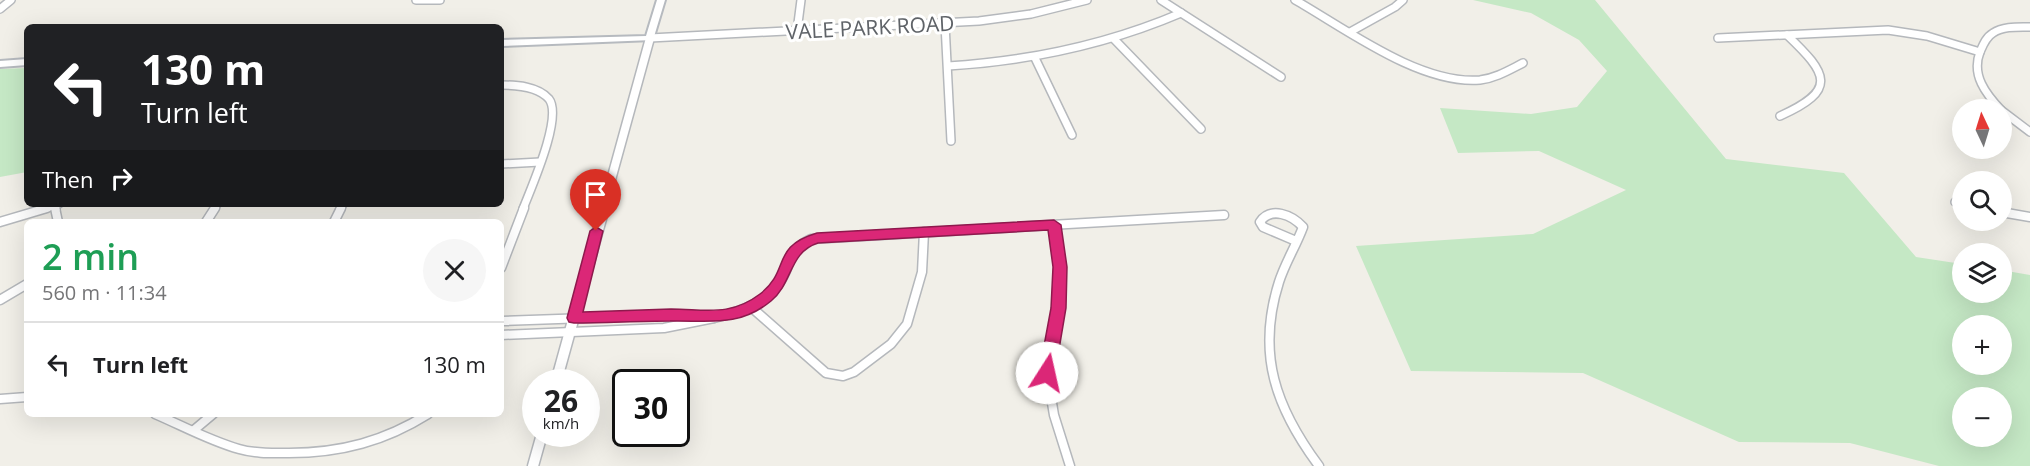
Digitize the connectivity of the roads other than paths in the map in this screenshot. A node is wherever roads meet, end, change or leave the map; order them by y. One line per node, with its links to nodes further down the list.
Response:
1 (11, 0): 10 (street)
2 (416, 0): 3 (street)
3 (440, 0)
4 (661, 0): 17 (main road)
5 (801, 0): 14 (street)
6 (1087, 0): 12 (street, VALE PARK ROAD)
7 (1161, 0): 11 (street)
8 (1295, 0): 15 (street)
9 (1403, 0): 15 (street)
10 (0, 9)
11 (1181, 13): 19 (street); 27 (street)
12 (945, 24): 14 (street, VALE PARK ROAD); 26 (street)
13 (2030, 27): 21 (street)
14 (797, 31): 17 (street, VALE PARK ROAD)
15 (1350, 32): 24 (street)
16 (1787, 34): 18 (street); 21 (street); 30 (street)
17 (650, 38): 20 (main road); 50 (street)
18 (1718, 38)
19 (1114, 39): 22 (street); 32 (street)
20 (504, 43)
21 (1980, 51): 29 (street)
22 (1035, 58): 26 (street); 34 (street)
23 (24, 62): 25 (main road)
24 (1523, 63)
25 (0, 64)
26 (948, 66): 35 (street)
27 (1281, 77)
28 (504, 85): 36 (street)
29 (1991, 99)
30 (1780, 116)
31 (2012, 118): 33 (street)
32 (1201, 129)
33 (2030, 132)
34 (1072, 135)
35 (951, 141)
36 (540, 162): 37 (street); 46 (street)
37 (504, 164)
38 (50, 207): 42 (street)
39 (2012, 214): 41 (street)
40 (1224, 215): 43 (street)
41 (2030, 218)
42 (0, 222)
43 (1054, 225): 44 (street); 64 (street)
44 (924, 232): 49 (street); 49 (street)
45 (1296, 242): 45 (street); 65 (street)
46 (504, 252)
47 (24, 286): 48 (street)
48 (0, 300)
49 (750, 307): 51 (street)
50 (574, 318): 51 (street); 52 (street); 53 (street)
51 (714, 318): 53 (street)
52 (504, 321)
53 (570, 332): 54 (street); 55 (street)
54 (504, 335)
55 (560, 369)
56 (24, 397): 57 (street)
57 (0, 399)
58 (162, 417): 61 (street)
59 (209, 417): 61 (street)
60 (423, 417): 61 (street)
61 (194, 430)
62 (539, 447): 63 (street)
63 (534, 466)
64 (1070, 466)
65 (1319, 466)

